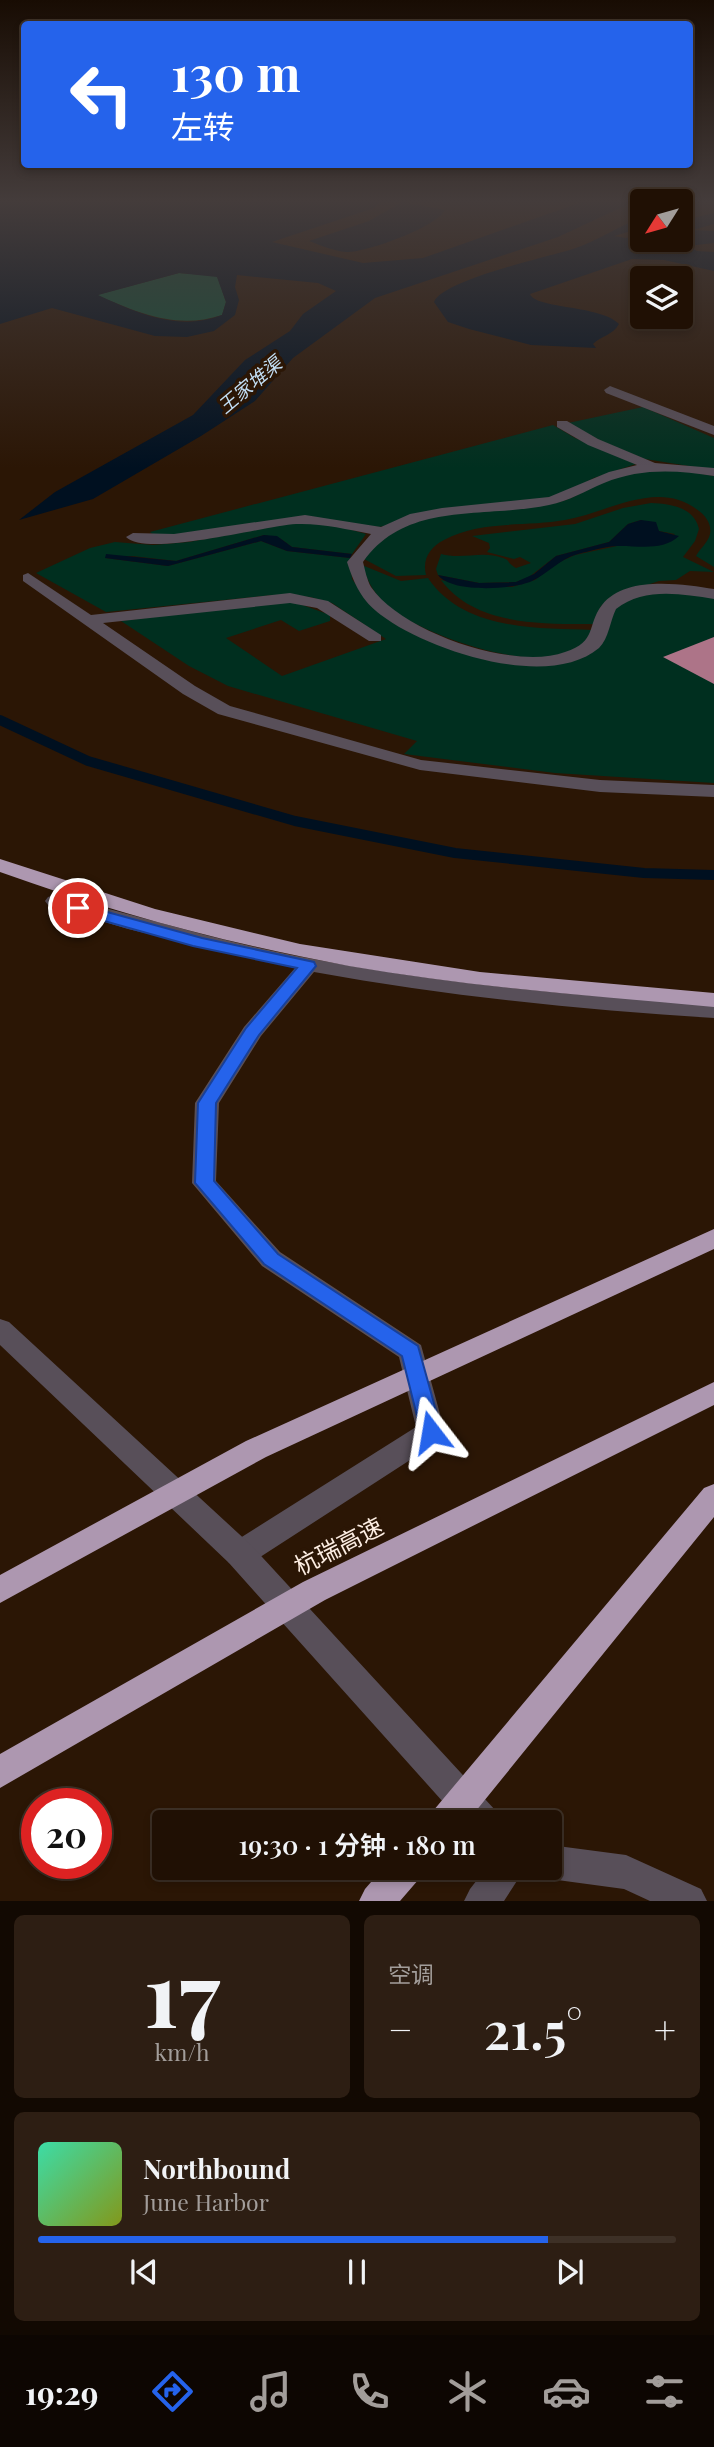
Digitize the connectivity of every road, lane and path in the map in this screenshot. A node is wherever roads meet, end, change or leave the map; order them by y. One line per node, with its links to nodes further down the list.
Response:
1 (610, 390): 3 (street)
2 (562, 424): 4 (street)
3 (714, 431)
4 (650, 466): 5 (street); 6 (street)
5 (714, 472)
6 (380, 531): 7 (street); 9 (street)
7 (133, 537)
8 (28, 578): 10 (street)
9 (714, 594)
10 (88, 620): 11 (street); 12 (street)
11 (375, 638)
12 (189, 690): 13 (street); 14 (street)
13 (238, 698)
14 (714, 791)
15 (0, 865): 18 (highway)
16 (55, 901): 17 (street)
17 (308, 966): 19 (street); 24 (street)
18 (714, 1000)
19 (714, 1011)
20 (714, 1238): 25 (highway)
21 (0, 1329): 24 (street)
22 (714, 1393): 26 (highway, 杭瑞高速)
23 (714, 1496): 27 (highway)
24 (240, 1554): 28 (street)
25 (0, 1590)
26 (0, 1772)
27 (455, 1810)
28 (473, 1810)
29 (562, 1863): 34 (street)
30 (396, 1880): 32 (highway)
31 (499, 1880): 33 (street)
32 (377, 1901)
33 (482, 1901)
34 (689, 1901)

